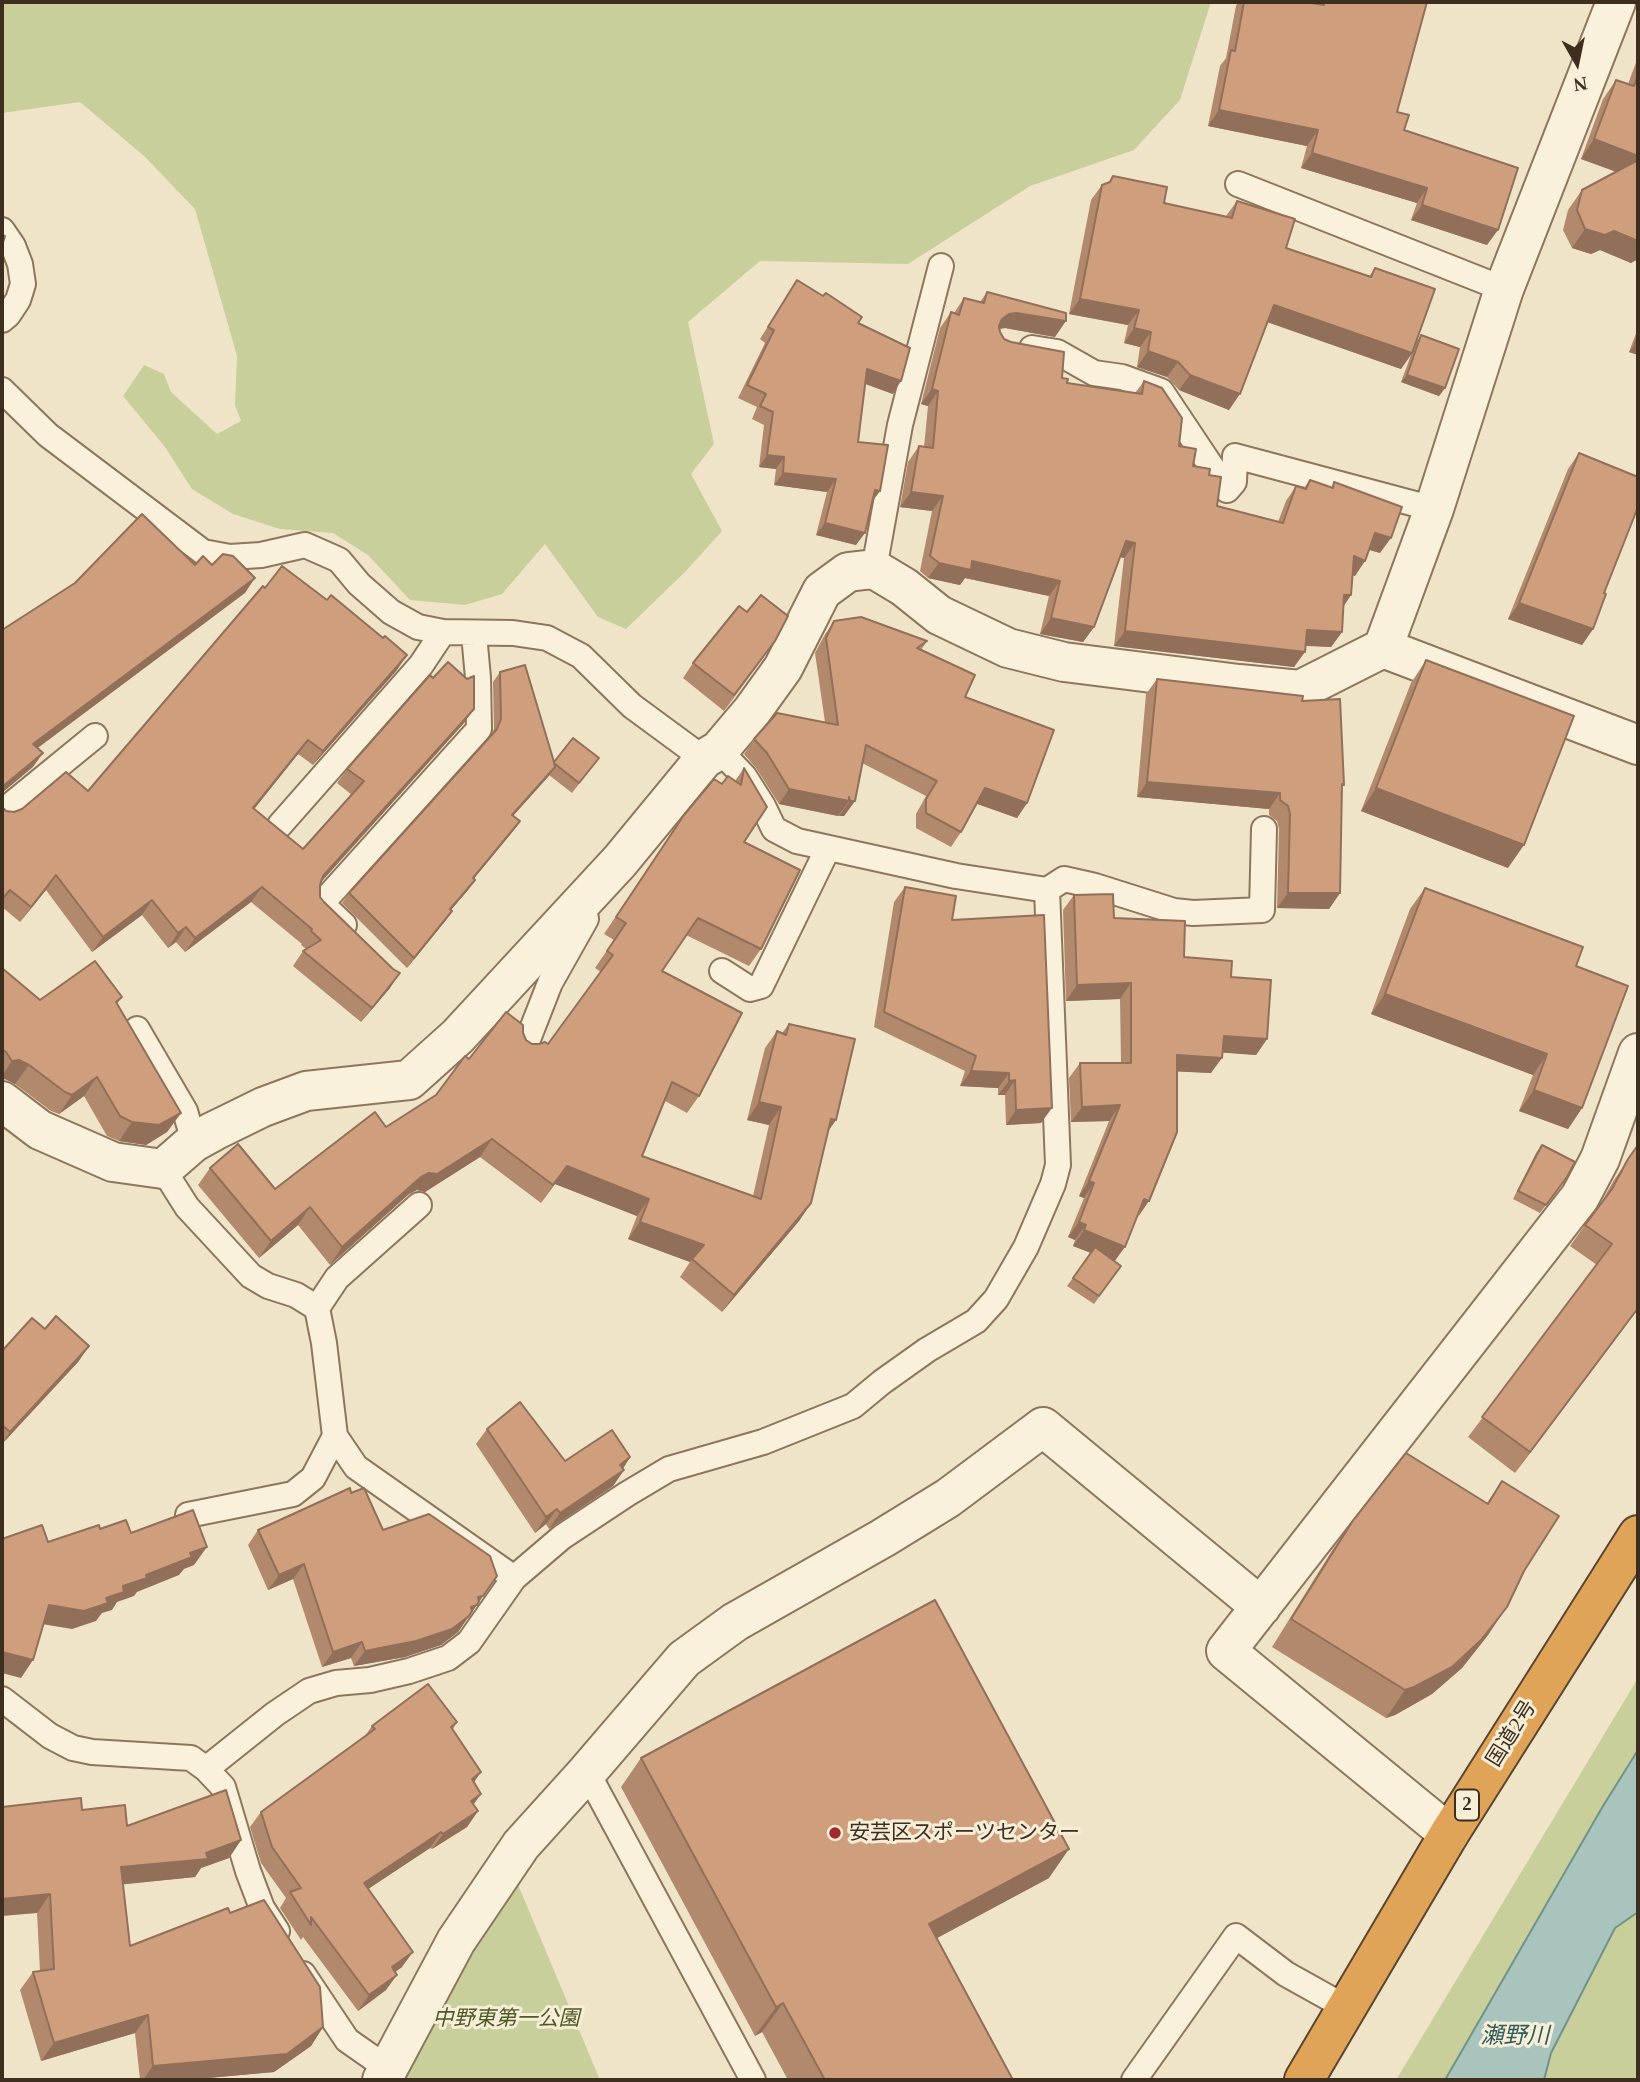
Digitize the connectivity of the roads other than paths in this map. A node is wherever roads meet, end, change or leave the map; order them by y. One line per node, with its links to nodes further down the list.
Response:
1 (1616, 2): 5 (street)
2 (1238, 184): 5 (lane)
3 (2, 229): 6 (lane)
4 (941, 266): 10 (lane)
5 (1504, 289): 9 (street)
6 (2, 320)
7 (1003, 343): 9 (lane)
8 (2, 390): 11 (lane)
9 (1434, 509): 13 (street)
10 (874, 569): 13 (street); 16 (street)
11 (443, 632): 12 (lane); 18 (lane)
12 (474, 634): 16 (lane); 23 (lane)
13 (1383, 648): 15 (street)
14 (95, 736): 17 (lane)
15 (1638, 745)
16 (711, 754): 20 (lane); 22 (street)
17 (2, 812)
18 (280, 825)
19 (1264, 829): 21 (lane)
20 (828, 848): 21 (lane); 24 (lane)
21 (1047, 890): 36 (lane)
22 (583, 902): 26 (lane); 29 (street)
23 (363, 944)
24 (722, 971)
25 (137, 1029): 29 (lane)
26 (525, 1047)
27 (1638, 1053): 37 (street)
28 (2, 1101): 30 (street)
29 (194, 1142): 30 (street)
30 (163, 1169): 32 (lane)
31 (419, 1205): 32 (lane)
32 (317, 1308): 33 (lane)
33 (335, 1436): 34 (lane); 36 (lane)
34 (188, 1515)
35 (1638, 1535): 41 (highway, 国道2号 / 2)
36 (514, 1578): 39 (lane)
37 (1261, 1606): 40 (street); 41 (street)
38 (2, 1699): 39 (lane)
39 (206, 1769): 43 (lane)
40 (587, 1772): 43 (street); 44 (lane)
41 (1449, 1834): 42 (highway, 国道2号 / 2)
42 (1347, 2008): 45 (lane); 46 (highway, 国道2号 / 2)
43 (385, 2074)
44 (753, 2080)
45 (1134, 2080)
46 (1304, 2080)

